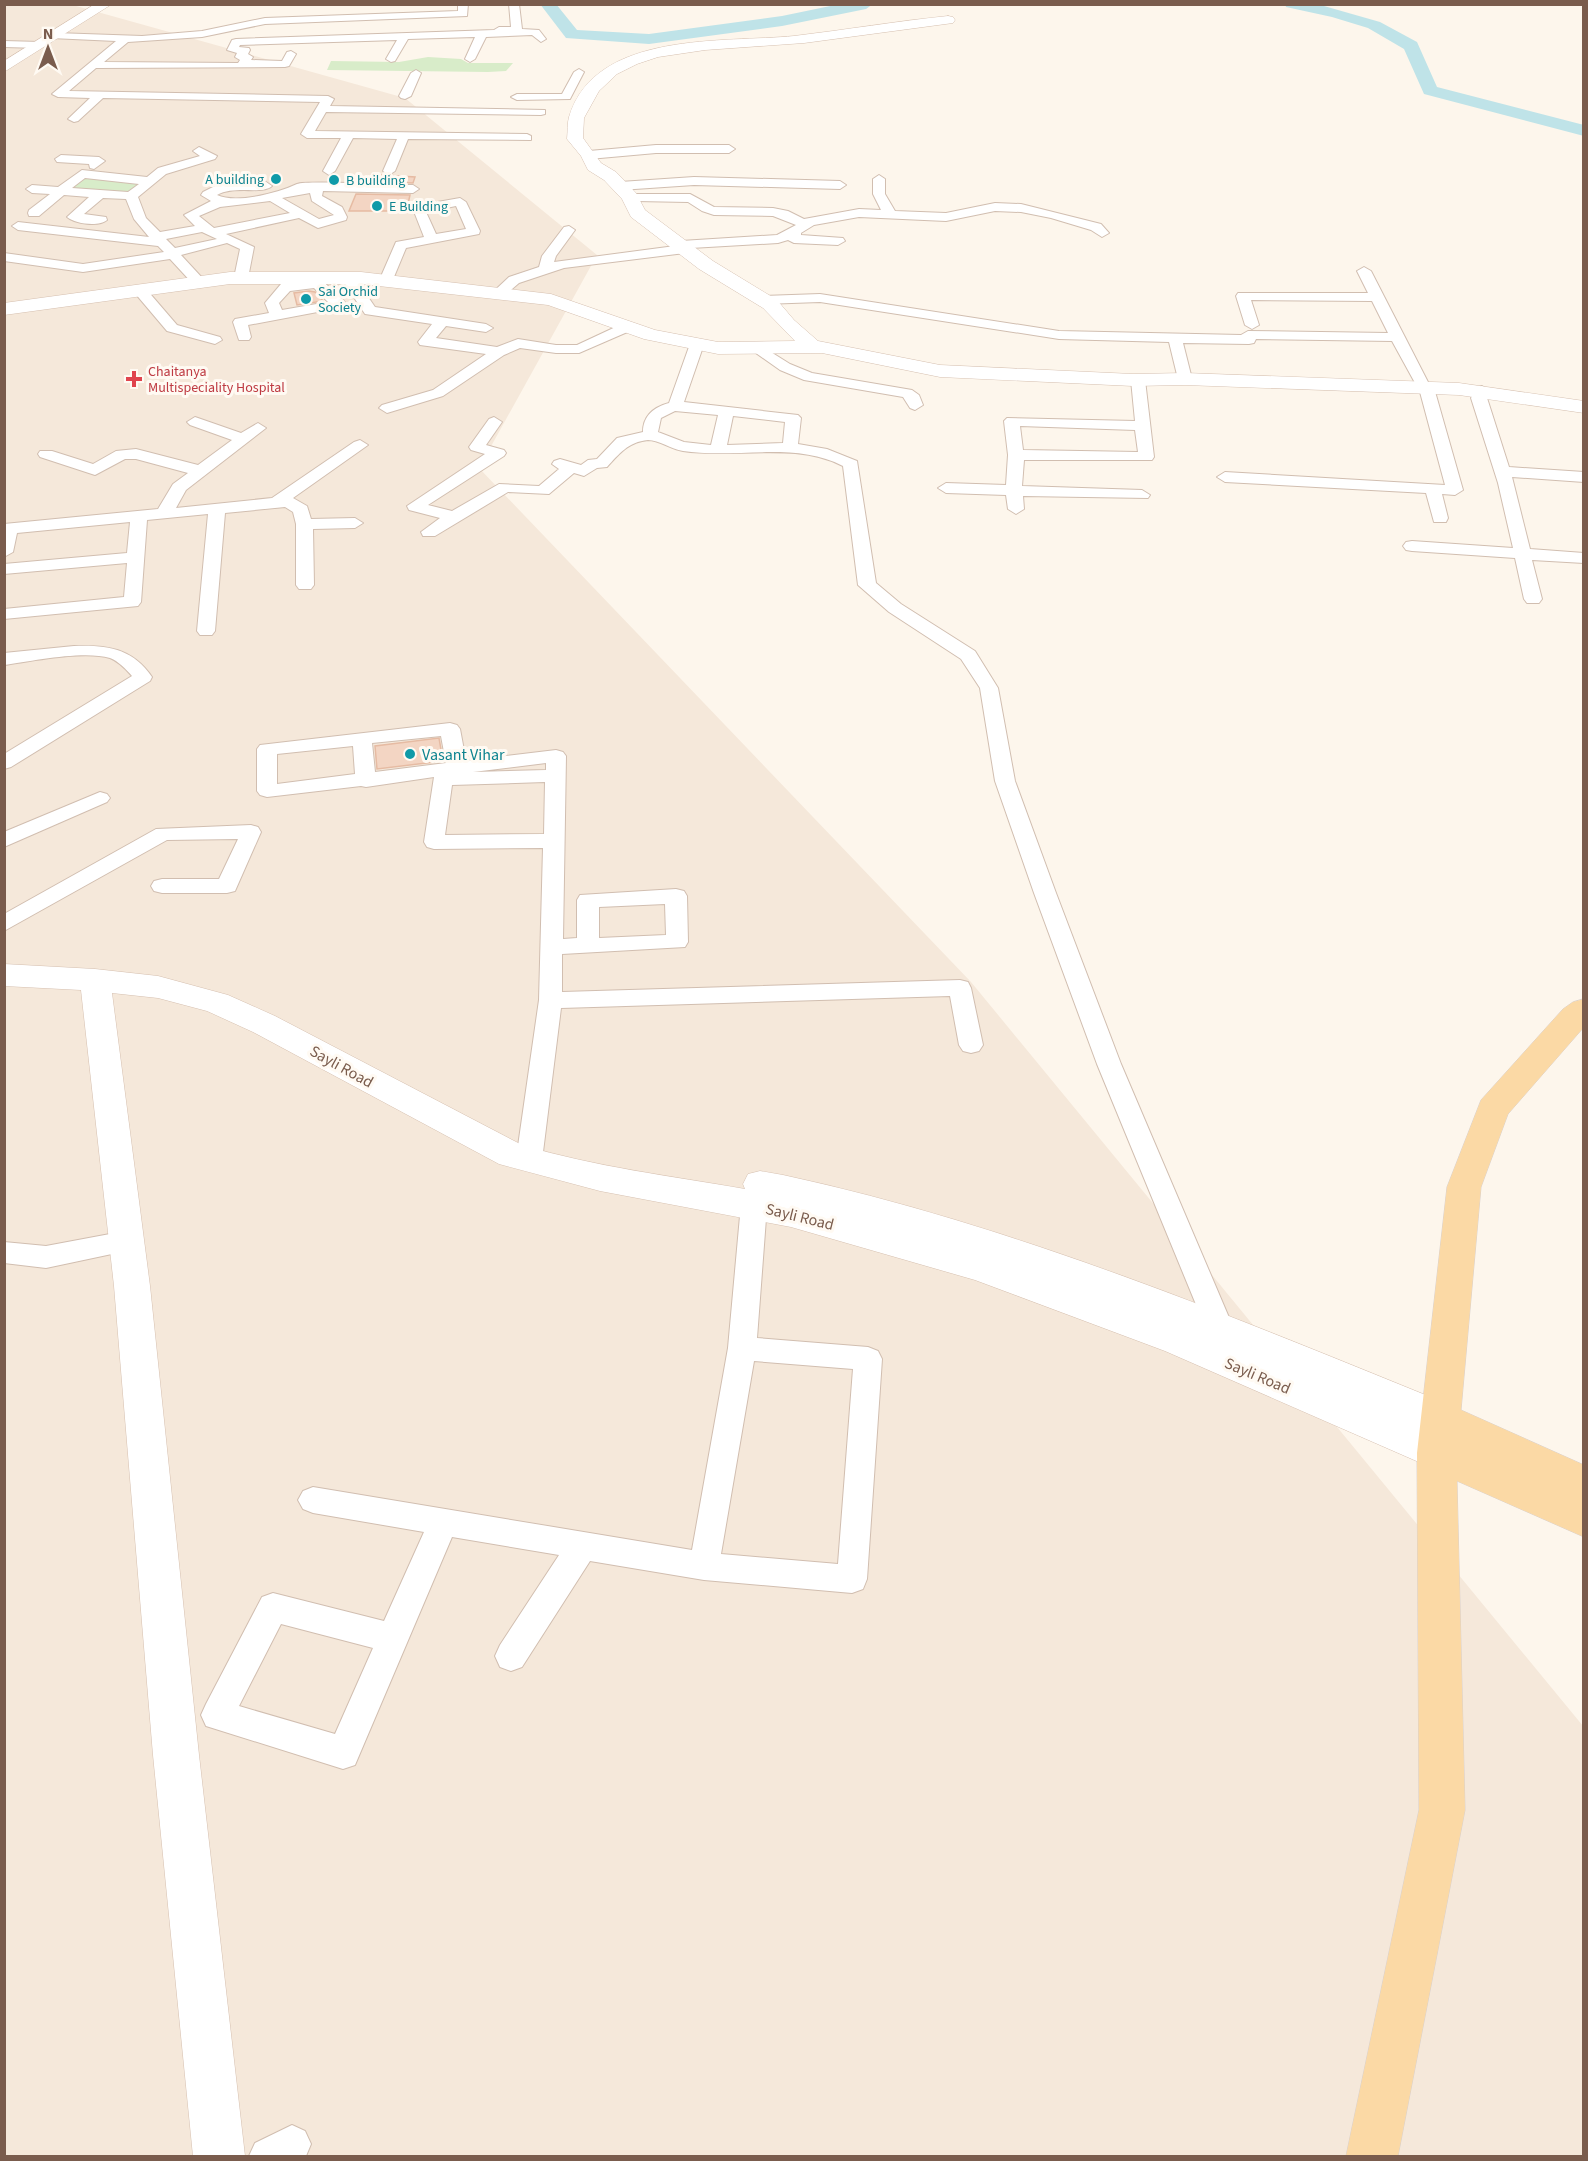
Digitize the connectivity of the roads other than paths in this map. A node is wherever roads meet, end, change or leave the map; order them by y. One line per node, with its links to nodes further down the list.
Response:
1 (105, 4): 14 (main road)
2 (418, 4): 5 (street)
3 (513, 4): 12 (street)
4 (369, 5): 8 (street)
5 (398, 5)
6 (284, 7): 10 (street)
7 (463, 13): 8 (street); 11 (street); 12 (street)
8 (366, 18): 10 (street)
9 (948, 20): 47 (main road)
10 (272, 21): 11 (street)
11 (237, 27): 17 (street)
12 (463, 32): 18 (street)
13 (482, 34): 15 (street); 19 (street); 26 (street)
14 (55, 36): 17 (street); 22 (main road)
15 (405, 36): 16 (street); 25 (street)
16 (352, 38): 23 (street); 31 (street)
17 (125, 39): 28 (street)
18 (230, 39)
19 (541, 39)
20 (4, 44): 22 (street)
21 (170, 44): 32 (street)
22 (40, 45): 27 (main road)
23 (342, 52)
24 (291, 54): 31 (street)
25 (391, 59)
26 (470, 60)
27 (8, 63)
28 (94, 65): 32 (street); 34 (street)
29 (579, 72): 37 (street)
30 (416, 73): 36 (street)
31 (236, 76): 32 (street); 32 (street); 35 (street)
32 (139, 78): 33 (street)
33 (72, 89)
34 (100, 95): 38 (street); 40 (street)
35 (345, 95)
36 (405, 96)
37 (508, 97)
38 (322, 109): 41 (street); 42 (street)
39 (541, 112): 41 (street)
40 (74, 119)
41 (490, 124): 43 (street); 44 (street)
42 (349, 135): 43 (street); 49 (street)
43 (404, 136): 50 (street)
44 (527, 138)
45 (729, 149): 47 (street)
46 (199, 151): 53 (street)
47 (589, 155): 58 (main road)
48 (61, 159): 51 (street)
49 (329, 171)
50 (389, 171)
51 (82, 174): 53 (street); 57 (street)
52 (183, 175): 53 (street)
53 (154, 178): 60 (street)
54 (879, 179): 67 (street)
55 (840, 184): 58 (street)
56 (32, 189): 57 (street)
57 (60, 191): 59 (street); 66 (street)
58 (625, 192): 71 (street); 78 (main road)
59 (100, 194): 60 (street); 66 (street)
60 (130, 196): 75 (street)
61 (272, 197): 62 (street); 63 (street); 64 (street)
62 (316, 198): 63 (street); 69 (street)
63 (225, 203): 73 (street)
64 (285, 204): 65 (street); 73 (street)
65 (302, 214): 69 (street); 73 (street)
66 (63, 216): 68 (street)
67 (892, 216): 71 (street); 74 (street)
68 (108, 220)
69 (315, 223): 73 (street)
70 (18, 226): 75 (street)
71 (799, 229): 77 (street); 78 (street)
72 (569, 230): 81 (street)
73 (214, 233): 75 (street); 79 (street); 83 (street)
74 (1102, 233)
75 (158, 239): 79 (street)
76 (432, 239): 86 (street)
77 (838, 242)
78 (683, 247): 81 (street); 91 (main road)
79 (171, 254): 80 (street); 87 (street)
80 (4, 257)
81 (545, 271): 89 (street)
82 (1364, 271): 90 (street)
83 (241, 278): 85 (main road); 87 (main road)
84 (348, 278): 85 (main road); 86 (main road); 94 (street)
85 (314, 281): 93 (street); 93 (street)
86 (386, 281): 89 (main road)
87 (199, 282): 88 (main road)
88 (141, 292): 92 (main road); 101 (street)
89 (499, 293): 96 (main road)
90 (1378, 297): 95 (street); 99 (street)
91 (763, 300): 100 (street); 103 (main road)
92 (4, 309)
93 (277, 315): 98 (street)
94 (441, 324): 97 (street); 105 (street)
95 (1252, 325)
96 (627, 327): 102 (main road); 105 (street)
97 (486, 328)
98 (244, 337)
99 (1397, 337): 100 (street); 108 (street)
100 (1176, 339): 107 (street)
101 (215, 340)
102 (697, 344): 104 (main road); 111 (street)
103 (813, 347): 104 (main road); 106 (main road)
104 (759, 348): 110 (street)
105 (499, 352): 113 (street)
106 (1138, 380): 107 (main road); 117 (street)
107 (1185, 380): 108 (main road)
108 (1424, 388): 109 (main road); 131 (street)
109 (1482, 391): 112 (main road); 127 (street)
110 (915, 405)
111 (675, 406): 114 (street); 119 (street)
112 (1584, 407)
113 (387, 408)
114 (726, 411): 122 (street); 123 (street)
115 (195, 422): 120 (street)
116 (494, 422): 139 (street)
117 (1142, 426): 125 (street); 125 (street)
118 (258, 428): 120 (street)
119 (651, 435): 123 (street); 139 (street)
120 (244, 439): 126 (street)
121 (360, 445): 134 (street)
122 (790, 448): 123 (street); 178 (street)
123 (718, 450)
124 (46, 454): 126 (street)
125 (1016, 455): 132 (street)
126 (200, 471): 137 (street)
127 (1502, 471): 129 (street); 147 (street)
128 (1225, 477): 131 (street)
129 (1584, 477)
130 (946, 488): 132 (street)
131 (1432, 489): 140 (street)
132 (1014, 491): 133 (street); 136 (street)
133 (1142, 495)
134 (276, 503): 135 (street); 142 (street)
135 (217, 508): 137 (street); 154 (street)
136 (1016, 509)
137 (164, 514): 138 (street)
138 (139, 516): 143 (street); 148 (street)
139 (454, 517): 144 (street)
140 (1440, 518)
141 (355, 523): 142 (street)
142 (304, 524): 151 (street)
143 (7, 529): 146 (street)
144 (429, 532)
145 (1412, 546): 147 (street)
146 (4, 552)
147 (1523, 554): 149 (street); 152 (street)
148 (136, 557): 150 (street); 153 (street)
149 (1584, 558)
150 (4, 569)
151 (304, 585)
152 (1533, 599)
153 (4, 614)
154 (206, 631)
155 (4, 659): 157 (street)
156 (362, 740): 158 (street); 160 (street); 160 (street)
157 (4, 763)
158 (457, 769): 159 (street); 160 (street)
159 (555, 776): 163 (street); 163 (street)
160 (366, 781)
161 (100, 798): 162 (street)
162 (4, 840)
163 (553, 841): 167 (street)
164 (162, 886): 165 (street)
165 (4, 924)
166 (588, 946): 167 (street)
167 (551, 947): 171 (street)
168 (4, 960): 174 (main road)
169 (4, 975): 170 (main road, Sayli Road)
170 (94, 980): 174 (main road, Sayli Road); 176 (main road)
171 (550, 1000): 173 (street); 174 (street)
172 (1584, 1010): 181 (main road)
173 (971, 1045)
174 (530, 1151): 175 (main road, Sayli Road); 178 (main road)
175 (754, 1205): 179 (street); 180 (main road, Sayli Road)
176 (126, 1241): 177 (street); 190 (main road)
177 (4, 1252)
178 (1220, 1328): 180 (street); 181 (main road)
179 (742, 1348): 187 (street); 187 (street)
180 (1234, 1365): 181 (main road, Sayli Road)
181 (1439, 1436): 182 (main road); 184 (main road, Sayli Road); 191 (main road)
182 (1584, 1485)
183 (313, 1500): 185 (street)
184 (1584, 1519)
185 (443, 1522): 186 (street); 188 (street)
186 (583, 1545): 187 (street); 189 (street)
187 (704, 1566)
188 (391, 1638): 188 (street)
189 (511, 1656)
190 (219, 2157)
191 (1372, 2157)

